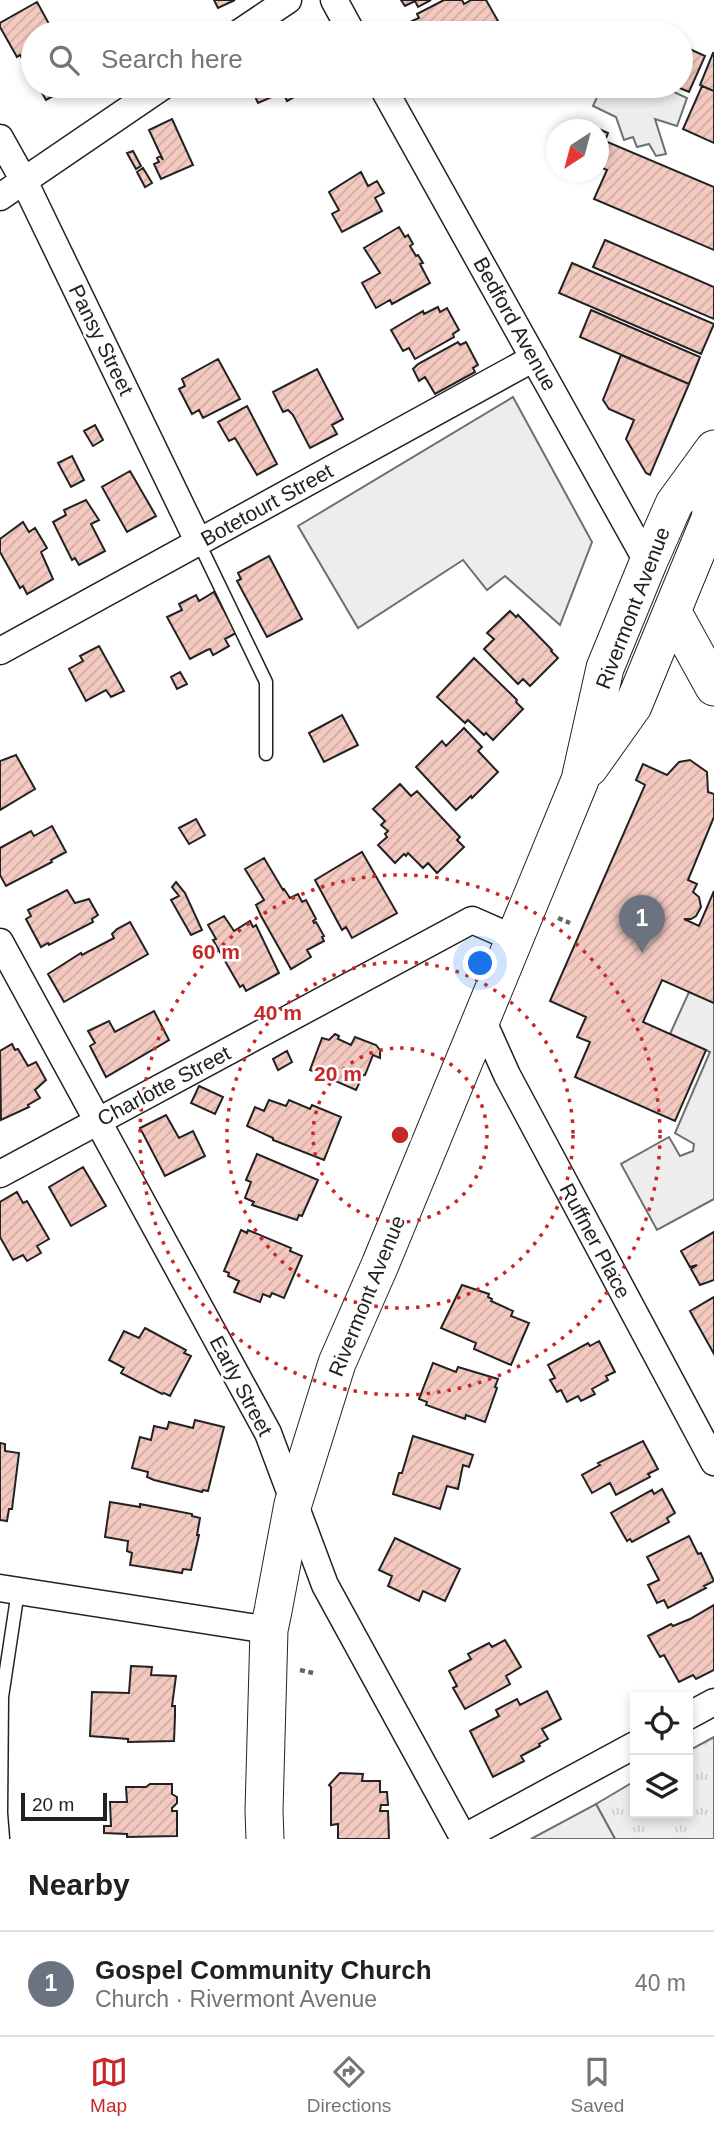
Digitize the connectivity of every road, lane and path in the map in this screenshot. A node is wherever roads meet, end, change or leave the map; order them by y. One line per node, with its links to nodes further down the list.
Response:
1 (288, 0): 3 (street)
2 (334, 0): 4 (street)
3 (257, 21)
4 (345, 21)
5 (145, 98): 8 (street)
6 (389, 98): 10 (street, Bedford Avenue)
7 (0, 138): 8 (street, Pansy Street)
8 (24, 181): 9 (street); 13 (street, Pansy Street)
9 (0, 197)
10 (534, 358): 13 (street, Botetourt Street); 14 (street, Bedford Avenue)
11 (714, 449): 14 (main road, Rivermont Avenue)
12 (714, 488): 15 (main road, Rivermont Avenue)
13 (199, 543): 16 (street, Botetourt Street); 19 (lane)
14 (648, 563): 18 (main road); 20 (main road, Rivermont Avenue)
15 (672, 611): 17 (main road); 18 (main road, Rivermont Avenue)
16 (0, 651)
17 (709, 664)
18 (601, 751): 20 (main road, Rivermont Avenue)
19 (266, 754)
20 (580, 780): 23 (main road, Rivermont Avenue)
21 (557, 918): 22 (path)
22 (570, 923)
23 (513, 938): 25 (main road, Rivermont Avenue); 26 (street, Charlotte Street)
24 (0, 942): 26 (street, Early Street)
25 (481, 1017): 28 (street, Ruffner Place); 29 (main road, Rivermont Avenue)
26 (97, 1122): 27 (street, Charlotte Street); 29 (street, Early Street)
27 (0, 1174)
28 (714, 1462)
29 (293, 1504): 31 (main road, Rivermont Avenue); 38 (street, Early Street)
30 (9, 1590): 31 (street); 37 (lane)
31 (270, 1630): 39 (main road, Rivermont Avenue)
32 (299, 1670): 33 (path)
33 (313, 1673)
34 (714, 1702): 35 (street)
35 (693, 1713)
36 (630, 1748): 38 (street)
37 (2, 1838)
38 (463, 1838)
39 (265, 1839)

